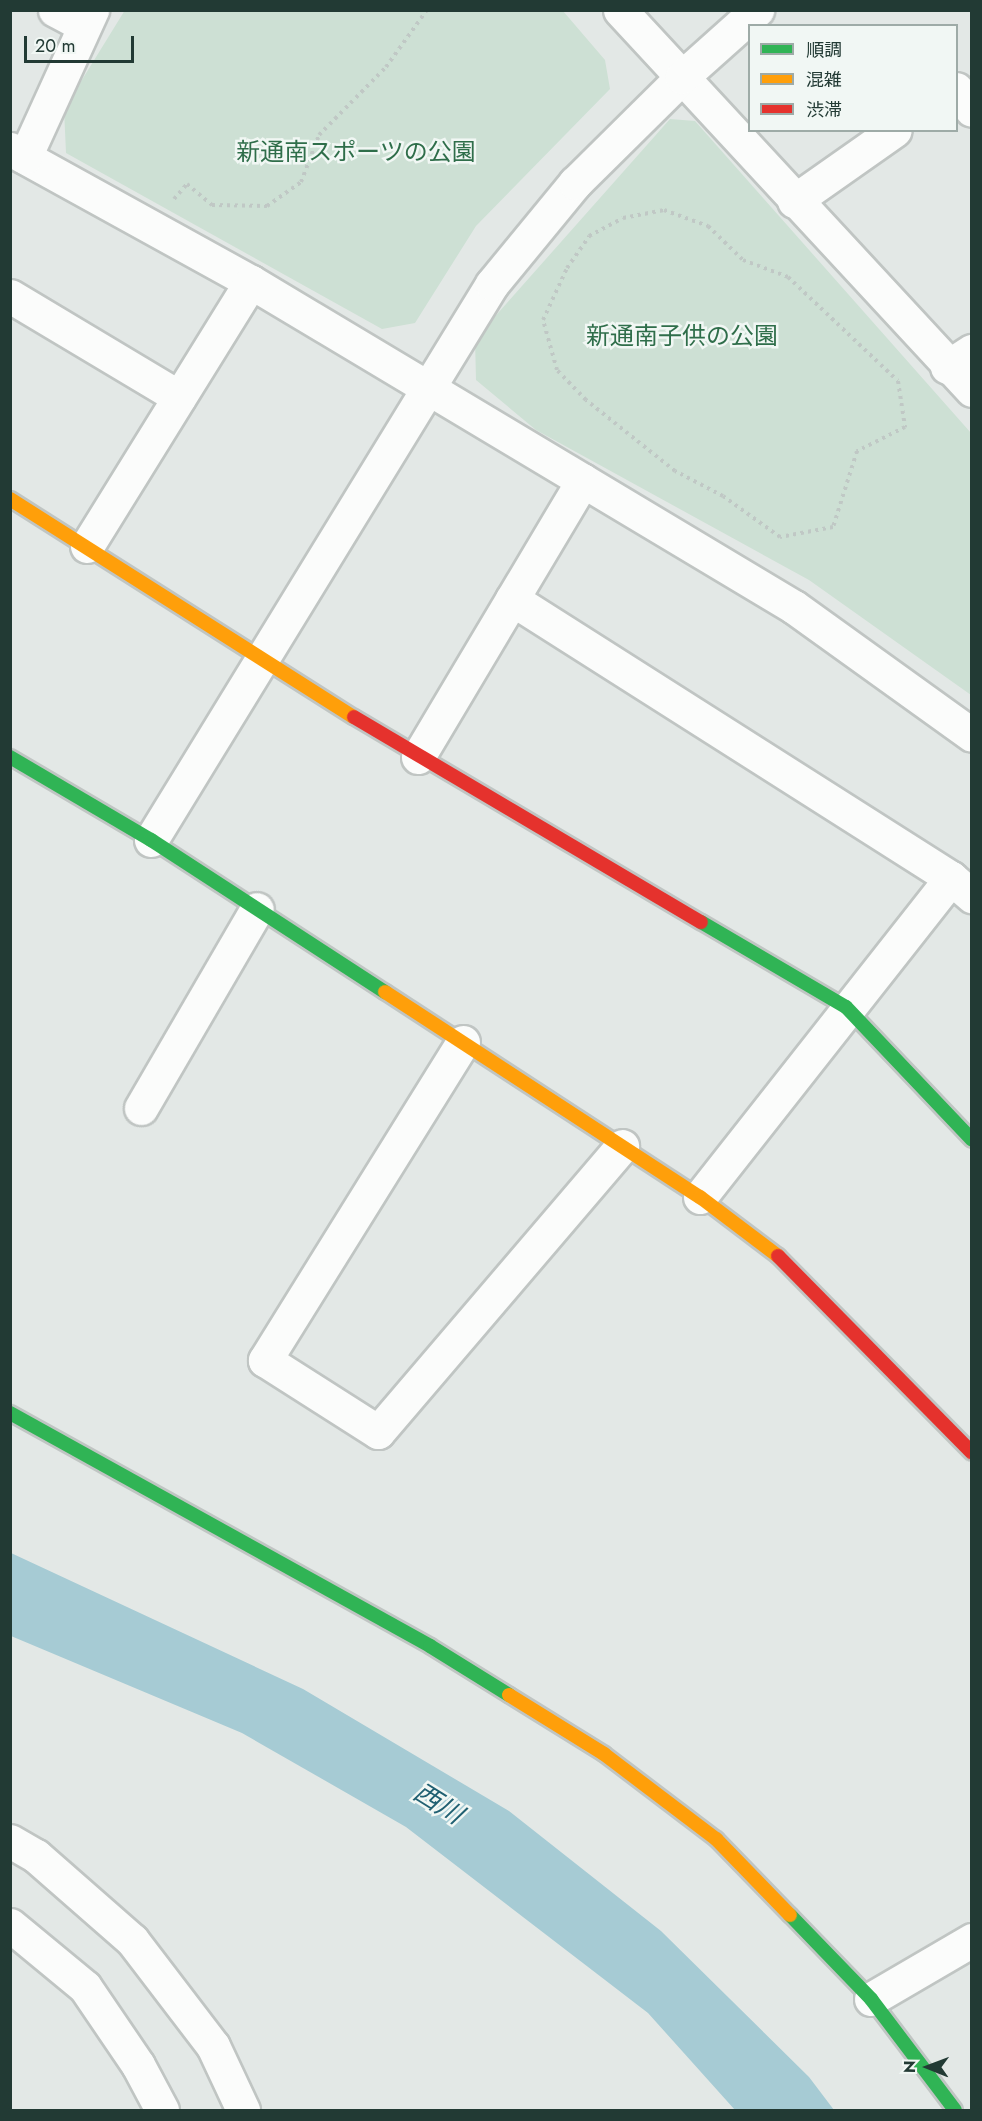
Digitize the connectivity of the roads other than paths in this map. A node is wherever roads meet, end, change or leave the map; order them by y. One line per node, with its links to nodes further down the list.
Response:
1 (620, 10): 4 (street)
2 (757, 10): 4 (street)
3 (77, 15): 8 (street)
4 (682, 77): 9 (street); 13 (street)
5 (958, 90): 6 (street)
6 (972, 110)
7 (892, 132): 9 (street)
8 (18, 153): 10 (street)
9 (794, 201): 12 (street)
10 (251, 282): 13 (street); 15 (street)
11 (10, 296): 15 (street)
12 (959, 359): 14 (street)
13 (427, 389): 16 (street); 20 (street)
14 (972, 390)
15 (179, 397): 18 (street)
16 (583, 480): 19 (street); 21 (street)
17 (10, 499): 18 (street)
18 (87, 546): 20 (street)
19 (512, 599): 23 (street); 25 (street)
20 (260, 659): 23 (street); 24 (street)
21 (972, 735)
22 (10, 757): 24 (street)
23 (418, 757): 27 (street)
24 (151, 840): 26 (street)
25 (961, 887): 27 (street)
26 (257, 909): 28 (street); 29 (street)
27 (846, 1007): 30 (street); 32 (street)
28 (463, 1042): 31 (street); 31 (street)
29 (141, 1108)
30 (972, 1140)
31 (622, 1146): 32 (street)
32 (700, 1197): 34 (street)
33 (10, 1413): 38 (street)
34 (972, 1453)
35 (10, 1841): 40 (street)
36 (10, 1925): 39 (street)
37 (972, 1940): 38 (street)
38 (871, 1999): 41 (street)
39 (162, 2110)
40 (243, 2110)
41 (955, 2110)

